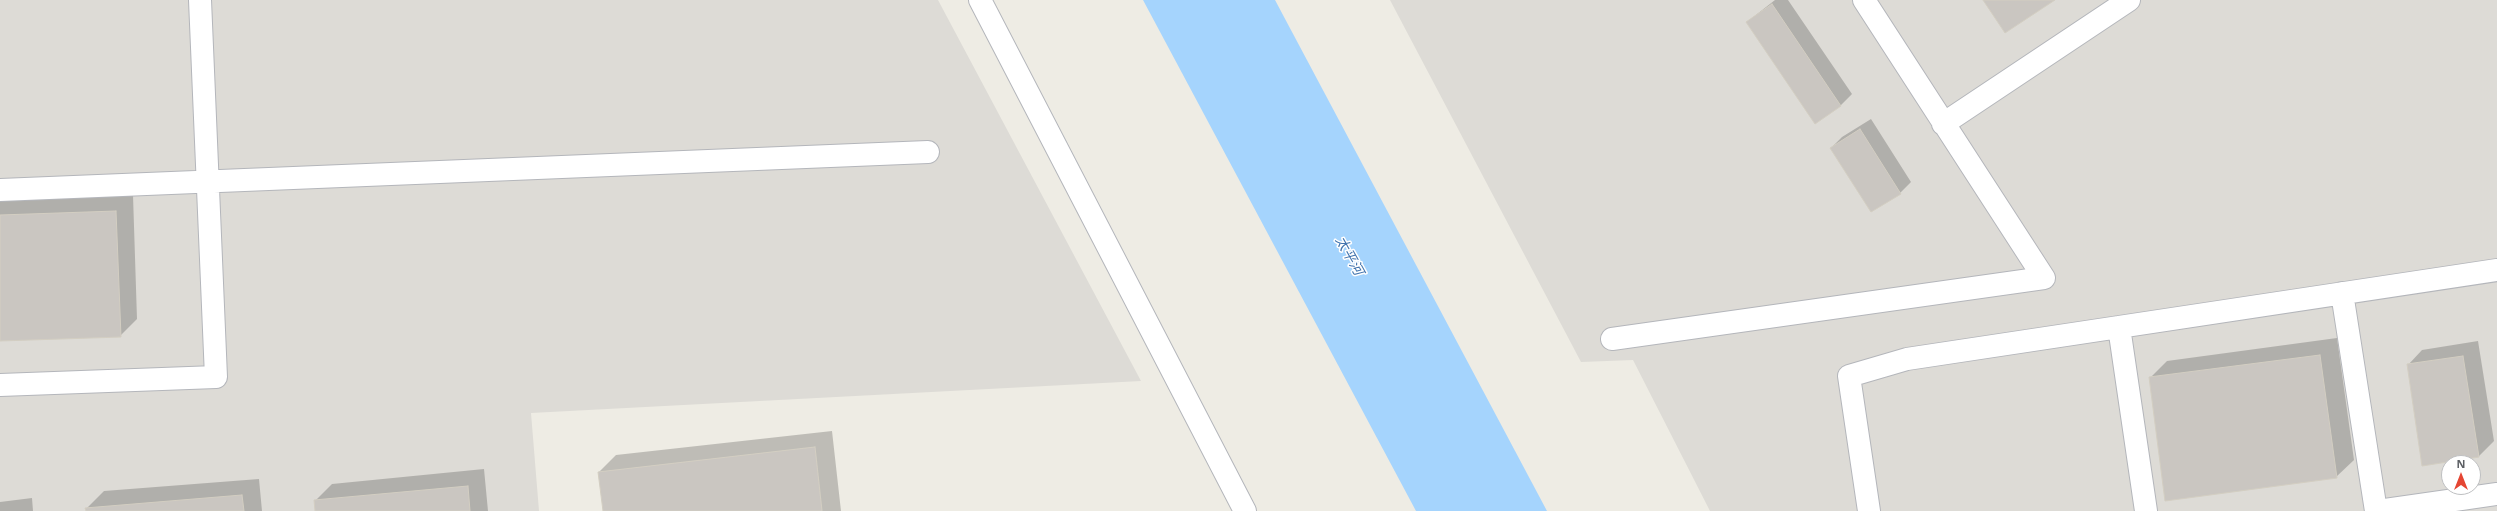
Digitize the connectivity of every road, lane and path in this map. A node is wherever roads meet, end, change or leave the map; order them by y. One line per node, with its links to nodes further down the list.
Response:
1 (200, 0): 7 (street)
2 (980, 0): 15 (street)
3 (1864, 0): 5 (street)
4 (2130, 0): 5 (street)
5 (1944, 124): 12 (street)
6 (928, 152): 7 (street)
7 (208, 181): 8 (street); 13 (street)
8 (0, 190)
9 (2497, 273): 10 (street)
10 (2342, 293): 11 (street); 18 (street)
11 (2119, 327): 16 (street); 17 (street)
12 (1612, 339)
13 (0, 385)
14 (2497, 494): 18 (street)
15 (1245, 511)
16 (1869, 511)
17 (2146, 511)
18 (2377, 511)

